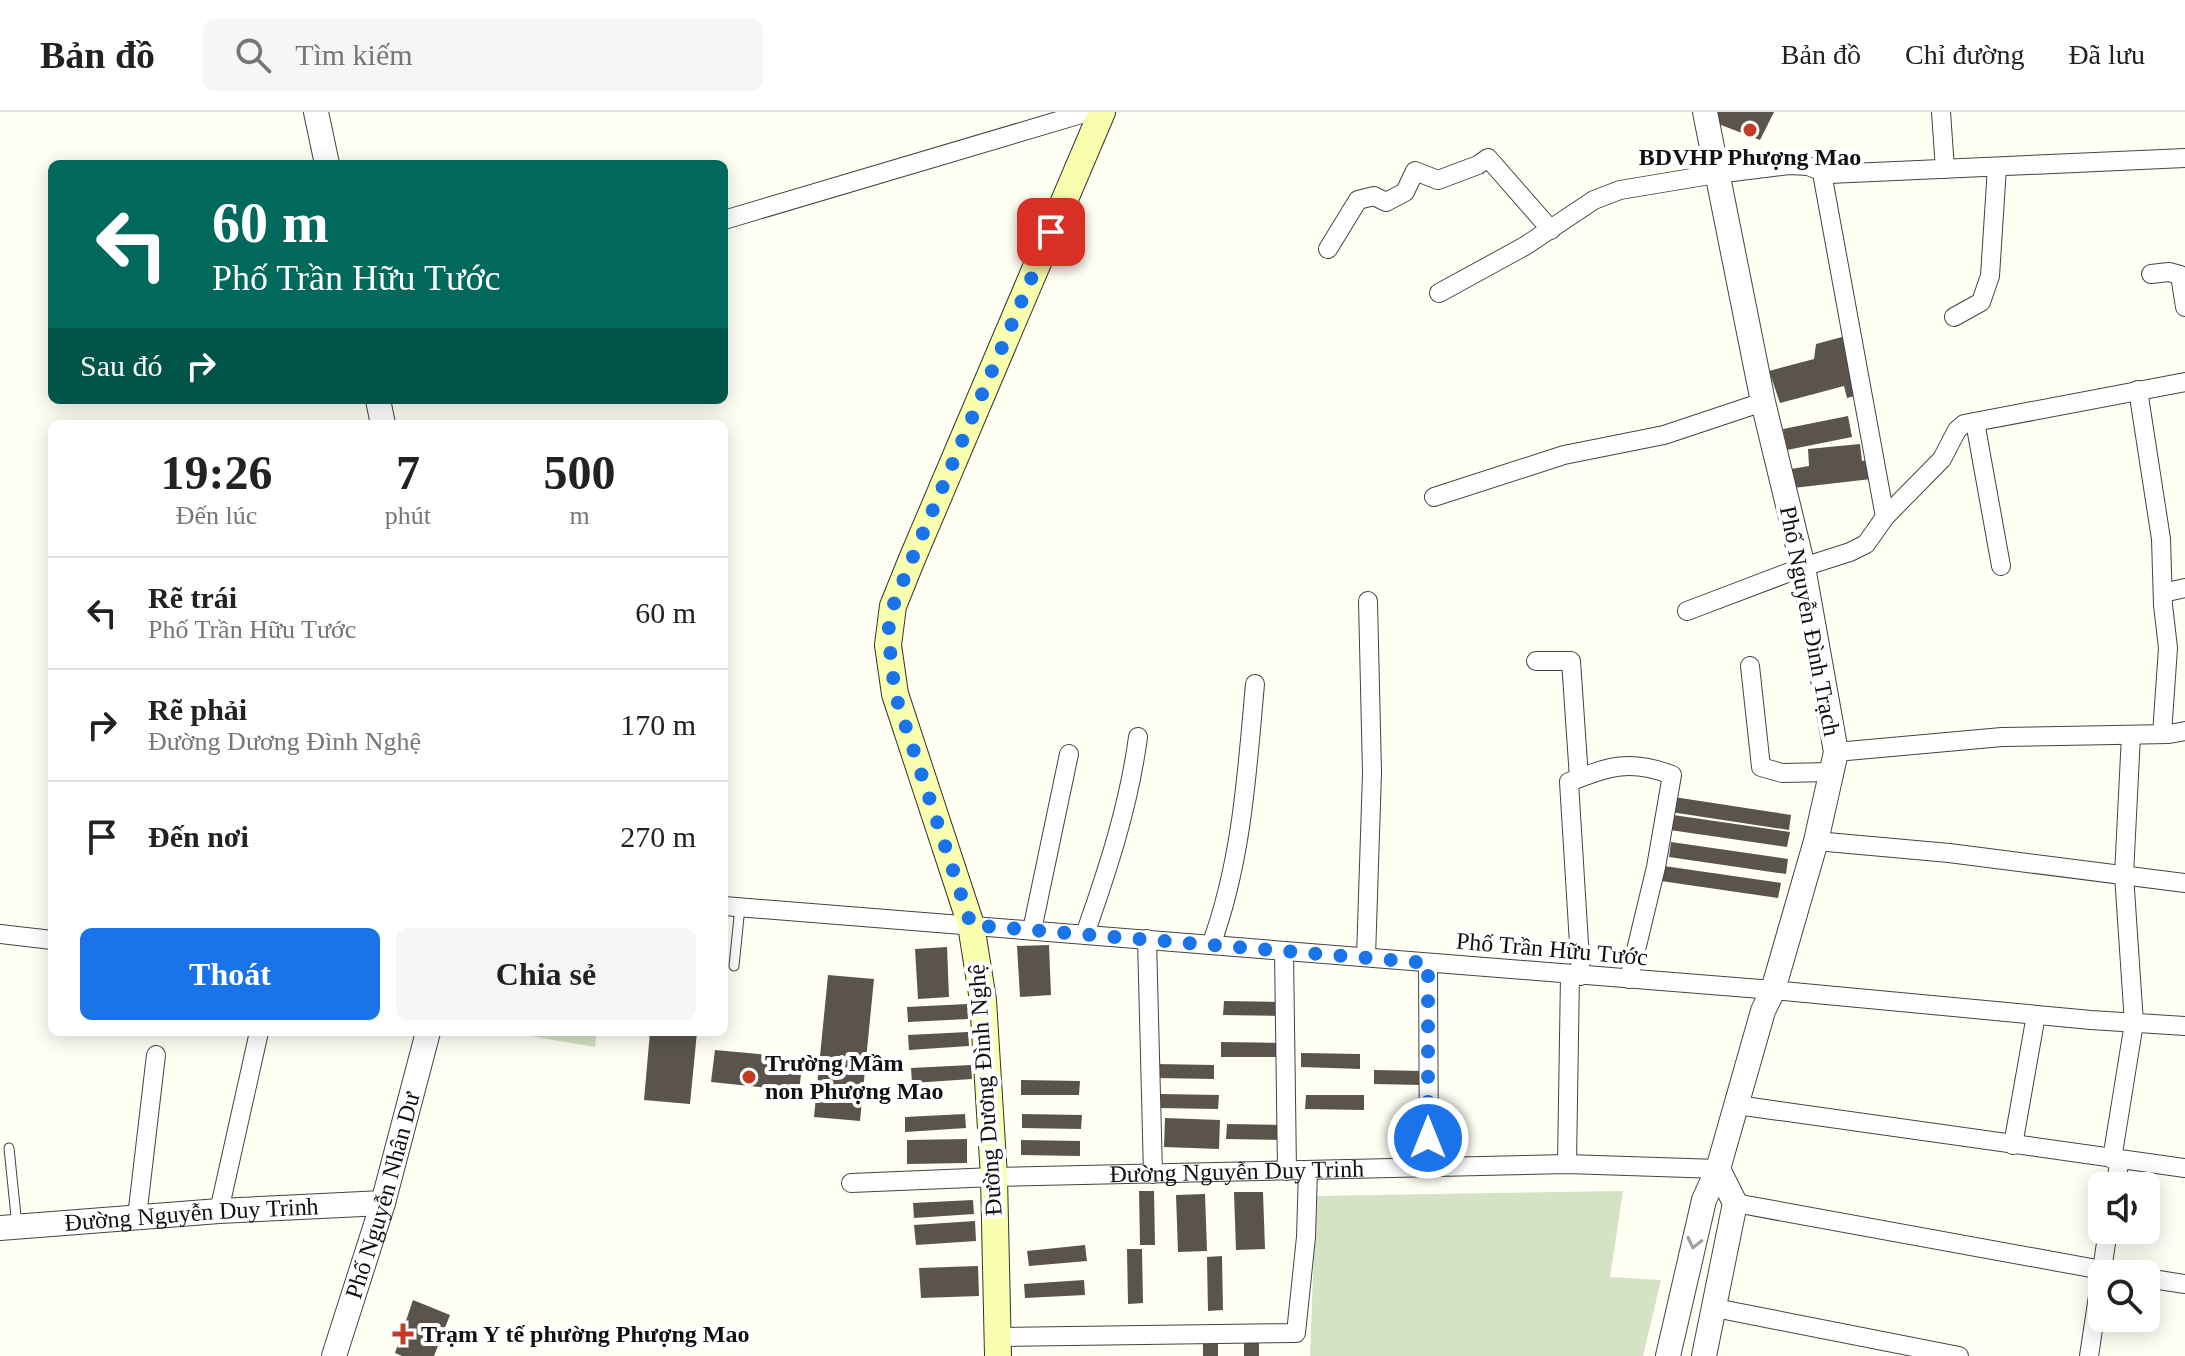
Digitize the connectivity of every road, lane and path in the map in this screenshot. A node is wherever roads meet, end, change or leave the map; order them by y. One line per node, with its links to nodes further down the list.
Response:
1 (316, 112): 7 (street)
2 (1088, 112): 12 (street)
3 (1102, 112): 45 (main road, Đường Dương Đình Nghệ)
4 (1705, 112): 11 (street, Phố Nguyễn Đình Trạch)
5 (1941, 112): 9 (street)
6 (2185, 158): 8 (street)
7 (326, 160)
8 (1997, 167): 9 (street); 18 (street)
9 (1945, 169): 10 (street)
10 (1822, 173): 11 (street); 24 (street)
11 (1716, 174): 13 (street); 21 (street, Phố Nguyễn Đình Trạch)
12 (728, 219)
13 (1551, 230): 14 (street); 16 (street)
14 (1328, 249)
15 (2151, 274): 17 (street)
16 (1439, 293)
17 (2185, 307)
18 (1954, 317)
19 (2185, 382): 20 (street)
20 (2138, 390): 22 (street); 28 (street)
21 (1763, 402): 23 (street); 26 (street, Phố Nguyễn Đình Trạch)
22 (1975, 422): 24 (street); 25 (street)
23 (1434, 497)
24 (1885, 517): 26 (street)
25 (2001, 566)
26 (1803, 567): 30 (street); 39 (street, Phố Nguyễn Đình Trạch)
27 (2185, 588): 28 (street)
28 (2163, 593): 35 (street)
29 (1368, 601): 53 (street)
30 (1687, 611)
31 (1536, 661): 40 (street)
32 (1750, 666): 39 (street)
33 (1255, 684): 51 (street)
34 (2185, 731): 35 (street)
35 (2162, 734): 36 (street)
36 (2131, 735): 39 (street); 42 (street)
37 (1138, 737): 48 (street)
38 (1069, 754): 46 (street)
39 (1834, 762): 41 (street, Phố Nguyễn Đình Trạch)
40 (1579, 778): 56 (street); 57 (street)
41 (1816, 841): 42 (street); 58 (street, Phố Nguyễn Đình Trạch)
42 (2124, 875): 43 (street); 60 (street)
43 (2185, 883)
44 (732, 907): 45 (street, Phố Trần Hữu Tước); 55 (lane)
45 (971, 925): 46 (street, Phố Trần Hữu Tước); 77 (main road, Đường Dương Đình Nghệ)
46 (1032, 930): 48 (street, Phố Trần Hữu Tước)
47 (0, 934): 50 (street)
48 (1085, 934): 49 (street, Phố Trần Hữu Tước)
49 (1147, 939): 51 (street, Phố Trần Hữu Tước); 76 (street)
50 (48, 940)
51 (1211, 945): 52 (street, Phố Trần Hữu Tước)
52 (1284, 951): 53 (street, Phố Trần Hữu Tước); 74 (street)
53 (1366, 957): 54 (street, Phố Trần Hữu Tước)
54 (1428, 963): 56 (street, Phố Trần Hữu Tước); 70 (street)
55 (734, 966)
56 (1575, 976): 57 (street, Phố Trần Hữu Tước); 69 (street)
57 (1629, 979): 58 (street, Phố Trần Hữu Tước)
58 (1773, 990): 59 (street, Phố Trần Hữu Tước); 65 (street, Phố Nguyễn Đình Trạch)
59 (2036, 1015): 60 (street, Phố Trần Hữu Tước); 66 (street)
60 (2134, 1023): 61 (street, Phố Trần Hữu Tước); 68 (street)
61 (2185, 1026)
62 (258, 1036): 81 (street)
63 (427, 1036): 79 (street, Phố Nguyễn Nhân Dư)
64 (156, 1055): 82 (street)
65 (1737, 1105): 66 (street); 72 (street, Phố Nguyễn Đình Trạch)
66 (2013, 1145): 68 (street)
67 (9, 1148): 83 (lane)
68 (2116, 1160): 71 (street); 75 (street)
69 (1567, 1164): 70 (street, Đường Nguyễn Duy Trinh); 72 (street, Đường Nguyễn Duy Trinh)
70 (1429, 1168): 73 (street, Đường Nguyễn Duy Trinh)
71 (2185, 1168)
72 (1718, 1169): 80 (street); 91 (street, Phố Nguyễn Đình Trạch, one-way to 91)
73 (1308, 1170): 74 (street, Đường Nguyễn Duy Trinh); 89 (street)
74 (1287, 1171): 76 (street, Đường Nguyễn Duy Trinh)
75 (2116, 1172)
76 (1153, 1174): 77 (street, Đường Nguyễn Duy Trinh)
77 (994, 1177): 78 (street, Đường Nguyễn Duy Trinh); 89 (main road, Đường Dương Đình Nghệ)
78 (851, 1183)
79 (383, 1203): 81 (street, Đường Nguyễn Duy Trinh); 90 (street, Phố Nguyễn Nhân Dư)
80 (1735, 1203): 84 (street); 87 (street)
81 (219, 1211): 82 (street, Đường Nguyễn Duy Trinh)
82 (137, 1217): 83 (street, Đường Nguyễn Duy Trinh)
83 (8, 1227)
84 (2088, 1268)
85 (2160, 1280): 86 (street)
86 (2185, 1284)
87 (1715, 1308): 92 (street); 93 (street)
88 (2092, 1332): 94 (street)
89 (998, 1346)
90 (334, 1356)
91 (1668, 1356)
92 (1704, 1356)
93 (1959, 1356)
94 (2089, 1356)

